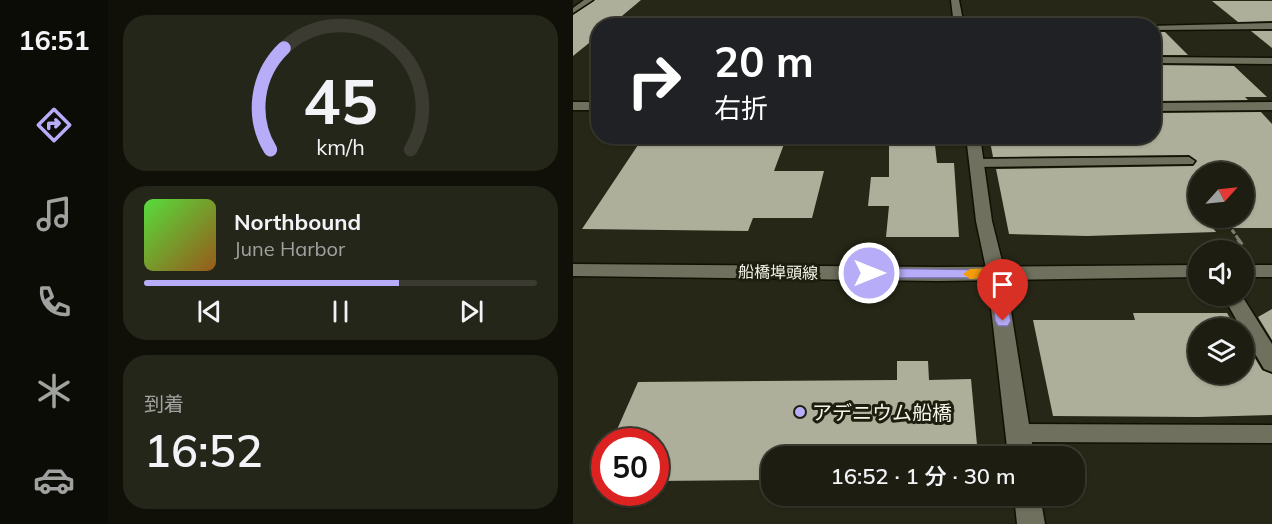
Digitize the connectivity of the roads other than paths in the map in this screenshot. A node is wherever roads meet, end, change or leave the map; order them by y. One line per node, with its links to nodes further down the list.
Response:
1 (589, 0): 3 (lane)
2 (955, 0): 4 (street)
3 (573, 11)
4 (958, 18)
5 (1272, 26): 6 (street)
6 (1161, 27)
7 (1161, 60): 8 (lane)
8 (1272, 61)
9 (573, 106): 10 (street)
10 (591, 106)
11 (1272, 106): 12 (street)
12 (1161, 107)
13 (974, 144): 15 (street)
14 (1189, 161): 15 (lane)
15 (977, 163): 20 (street)
16 (573, 270): 20 (street, 船橋埠頭線)
17 (1254, 271): 18 (street)
18 (1272, 271)
19 (1188, 272): 20 (street, 船橋埠頭線)
20 (996, 273): 23 (street)
21 (1238, 306): 22 (street)
22 (1272, 363)
23 (1018, 433): 24 (lane); 25 (street)
24 (1272, 434)
25 (1020, 446)
26 (1029, 506): 27 (street)
27 (1031, 524)

